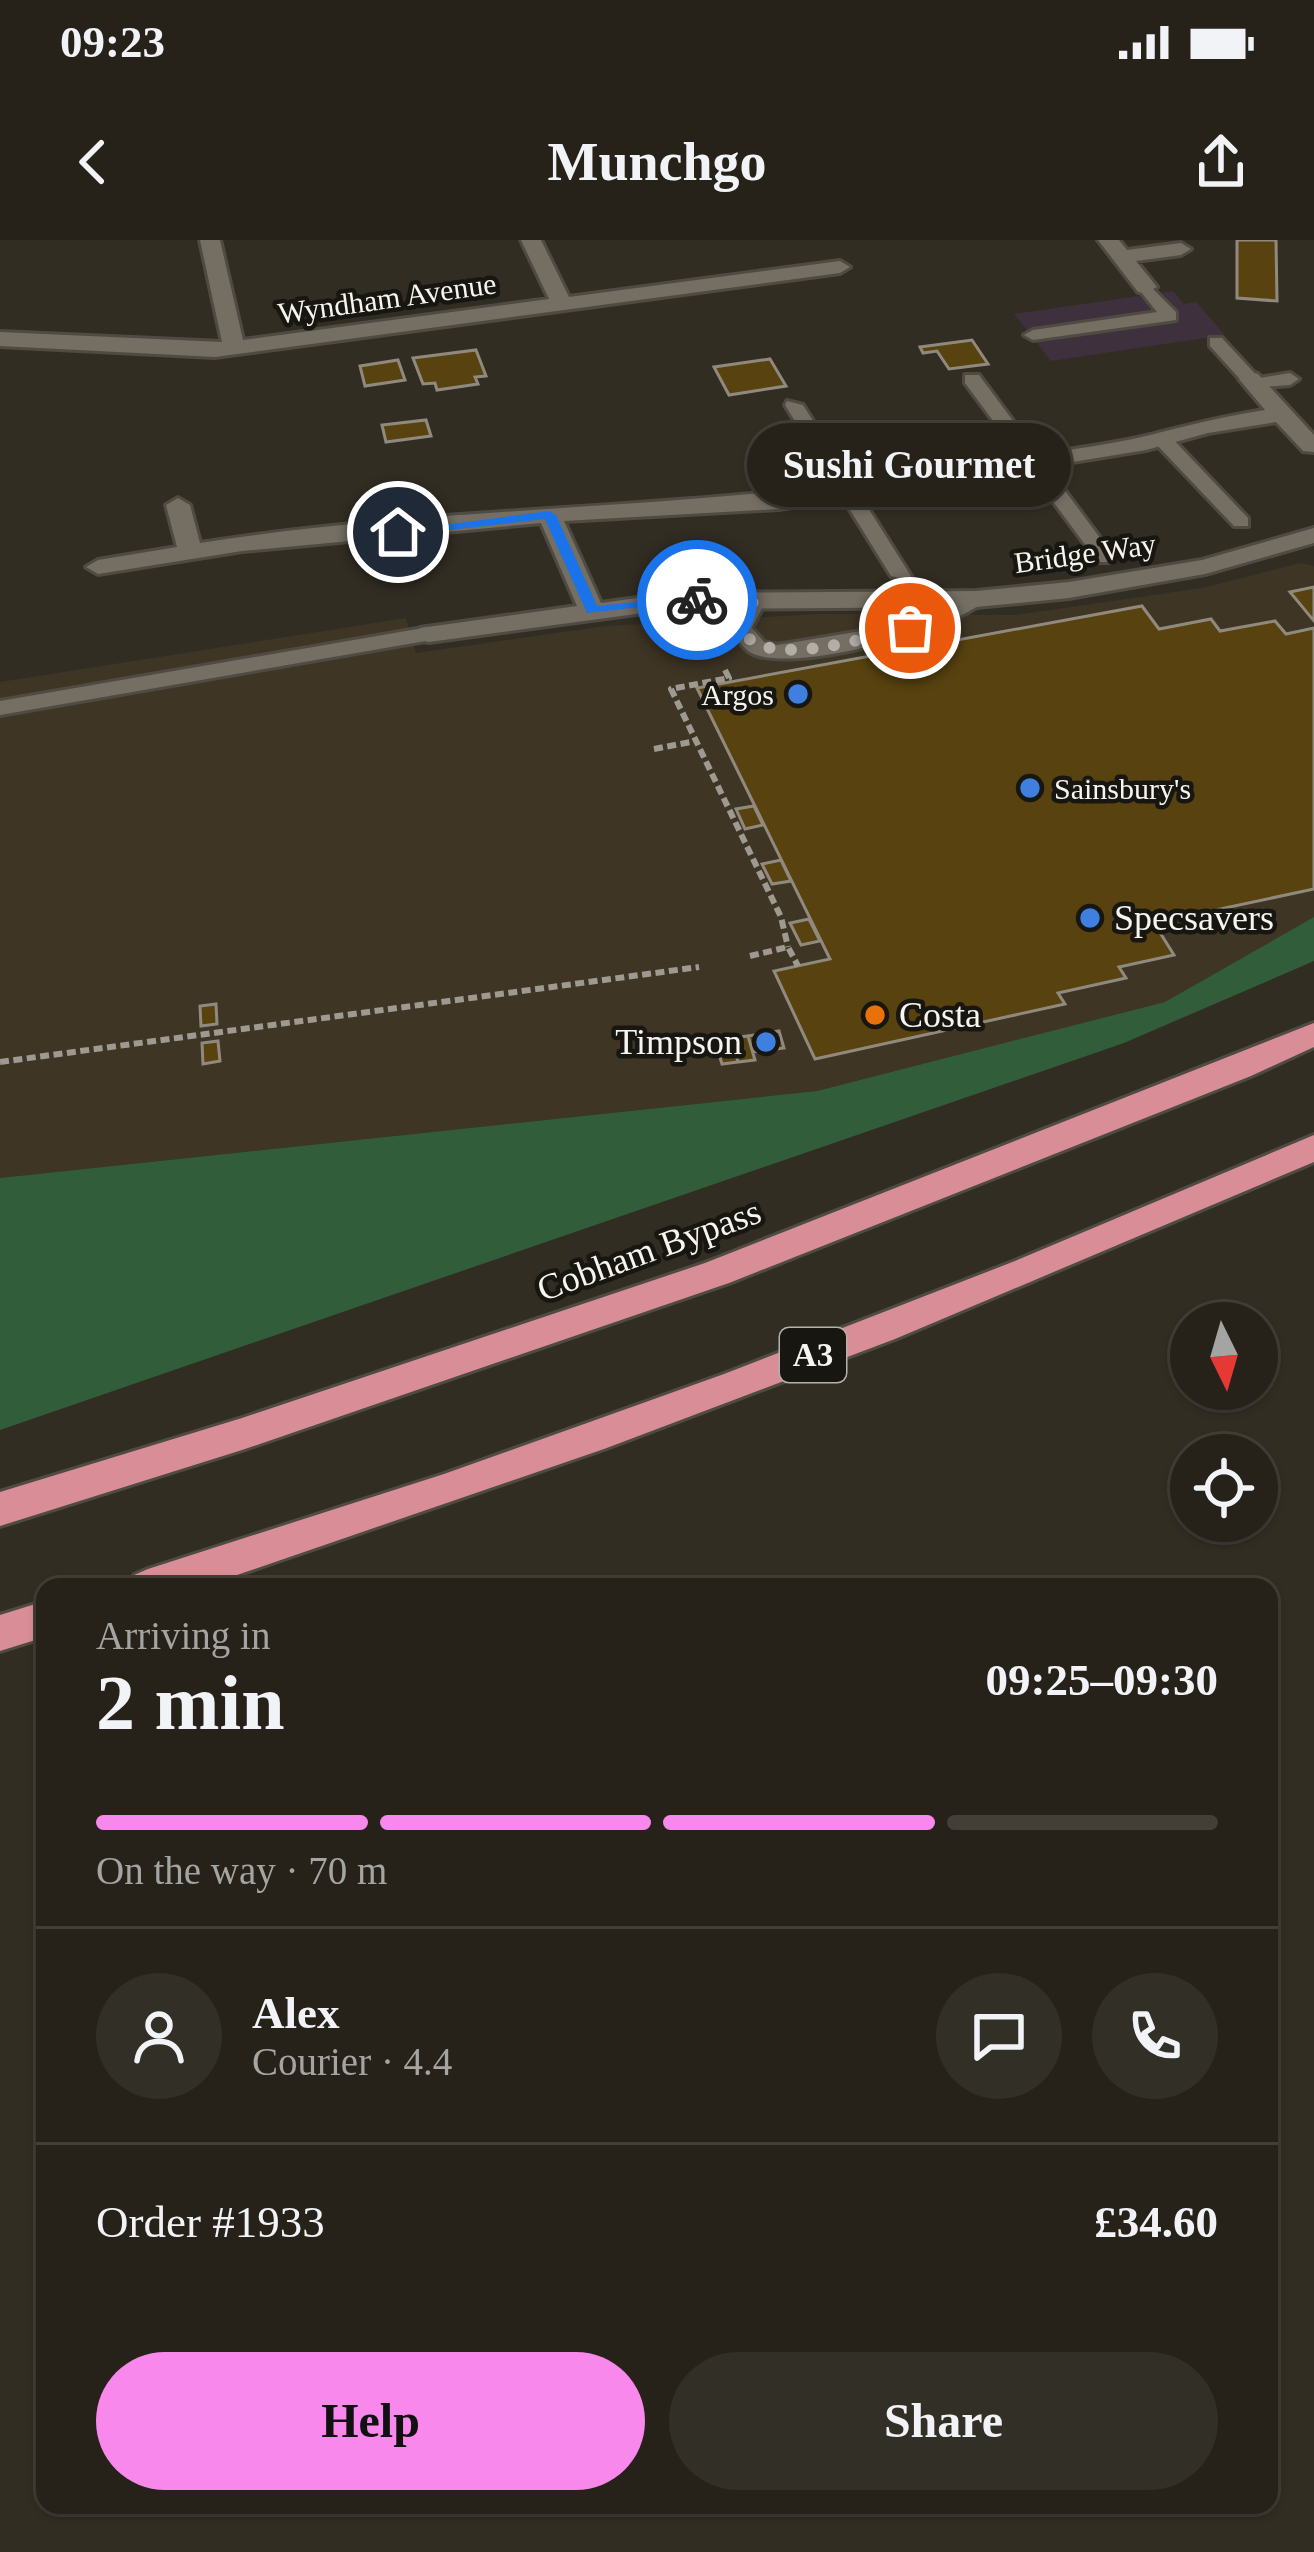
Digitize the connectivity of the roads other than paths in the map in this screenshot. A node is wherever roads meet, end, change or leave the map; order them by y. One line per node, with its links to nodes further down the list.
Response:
1 (210, 240): 11 (street)
2 (531, 240): 7 (street)
3 (1114, 249): 4 (street); 6 (street)
4 (1181, 249)
5 (839, 267): 7 (street, Wyndham Avenue)
6 (1146, 287): 8 (lane)
7 (562, 305): 11 (street, Wyndham Avenue)
8 (1033, 335)
9 (0, 339): 11 (street, Wyndham Avenue)
10 (1216, 342): 14 (lane)
11 (235, 348)
12 (972, 379): 19 (lane)
13 (1290, 379): 14 (lane)
14 (1252, 382): 16 (street)
15 (794, 405): 20 (lane)
16 (1282, 413): 17 (street); 18 (street)
17 (1162, 440): 19 (street); 23 (lane)
18 (1311, 446)
19 (1033, 461): 20 (street); 26 (lane)
20 (845, 493): 22 (street); 28 (lane)
21 (178, 505): 25 (street)
22 (549, 515): 25 (street); 31 (street)
23 (1240, 522)
24 (1314, 535): 30 (street, Bridge Way)
25 (190, 551): 27 (street)
26 (1105, 558)
27 (98, 567)
28 (901, 576)
29 (756, 598): 30 (street, Bridge Way); 30 (lane); 31 (street, Bridge Way)
30 (976, 599)
31 (592, 610): 32 (street, Bridge Way)
32 (429, 634): 33 (lane)
33 (0, 708)
34 (1314, 1034): 38 (highway, Cobham Bypass)
35 (1314, 1148): 37 (highway, A3)
36 (1314, 1165): 37 (highway)
37 (1186, 1205): 39 (highway, A3)
38 (0, 1509)
39 (176, 1578)
40 (36, 1622): 41 (highway)
41 (0, 1633)

